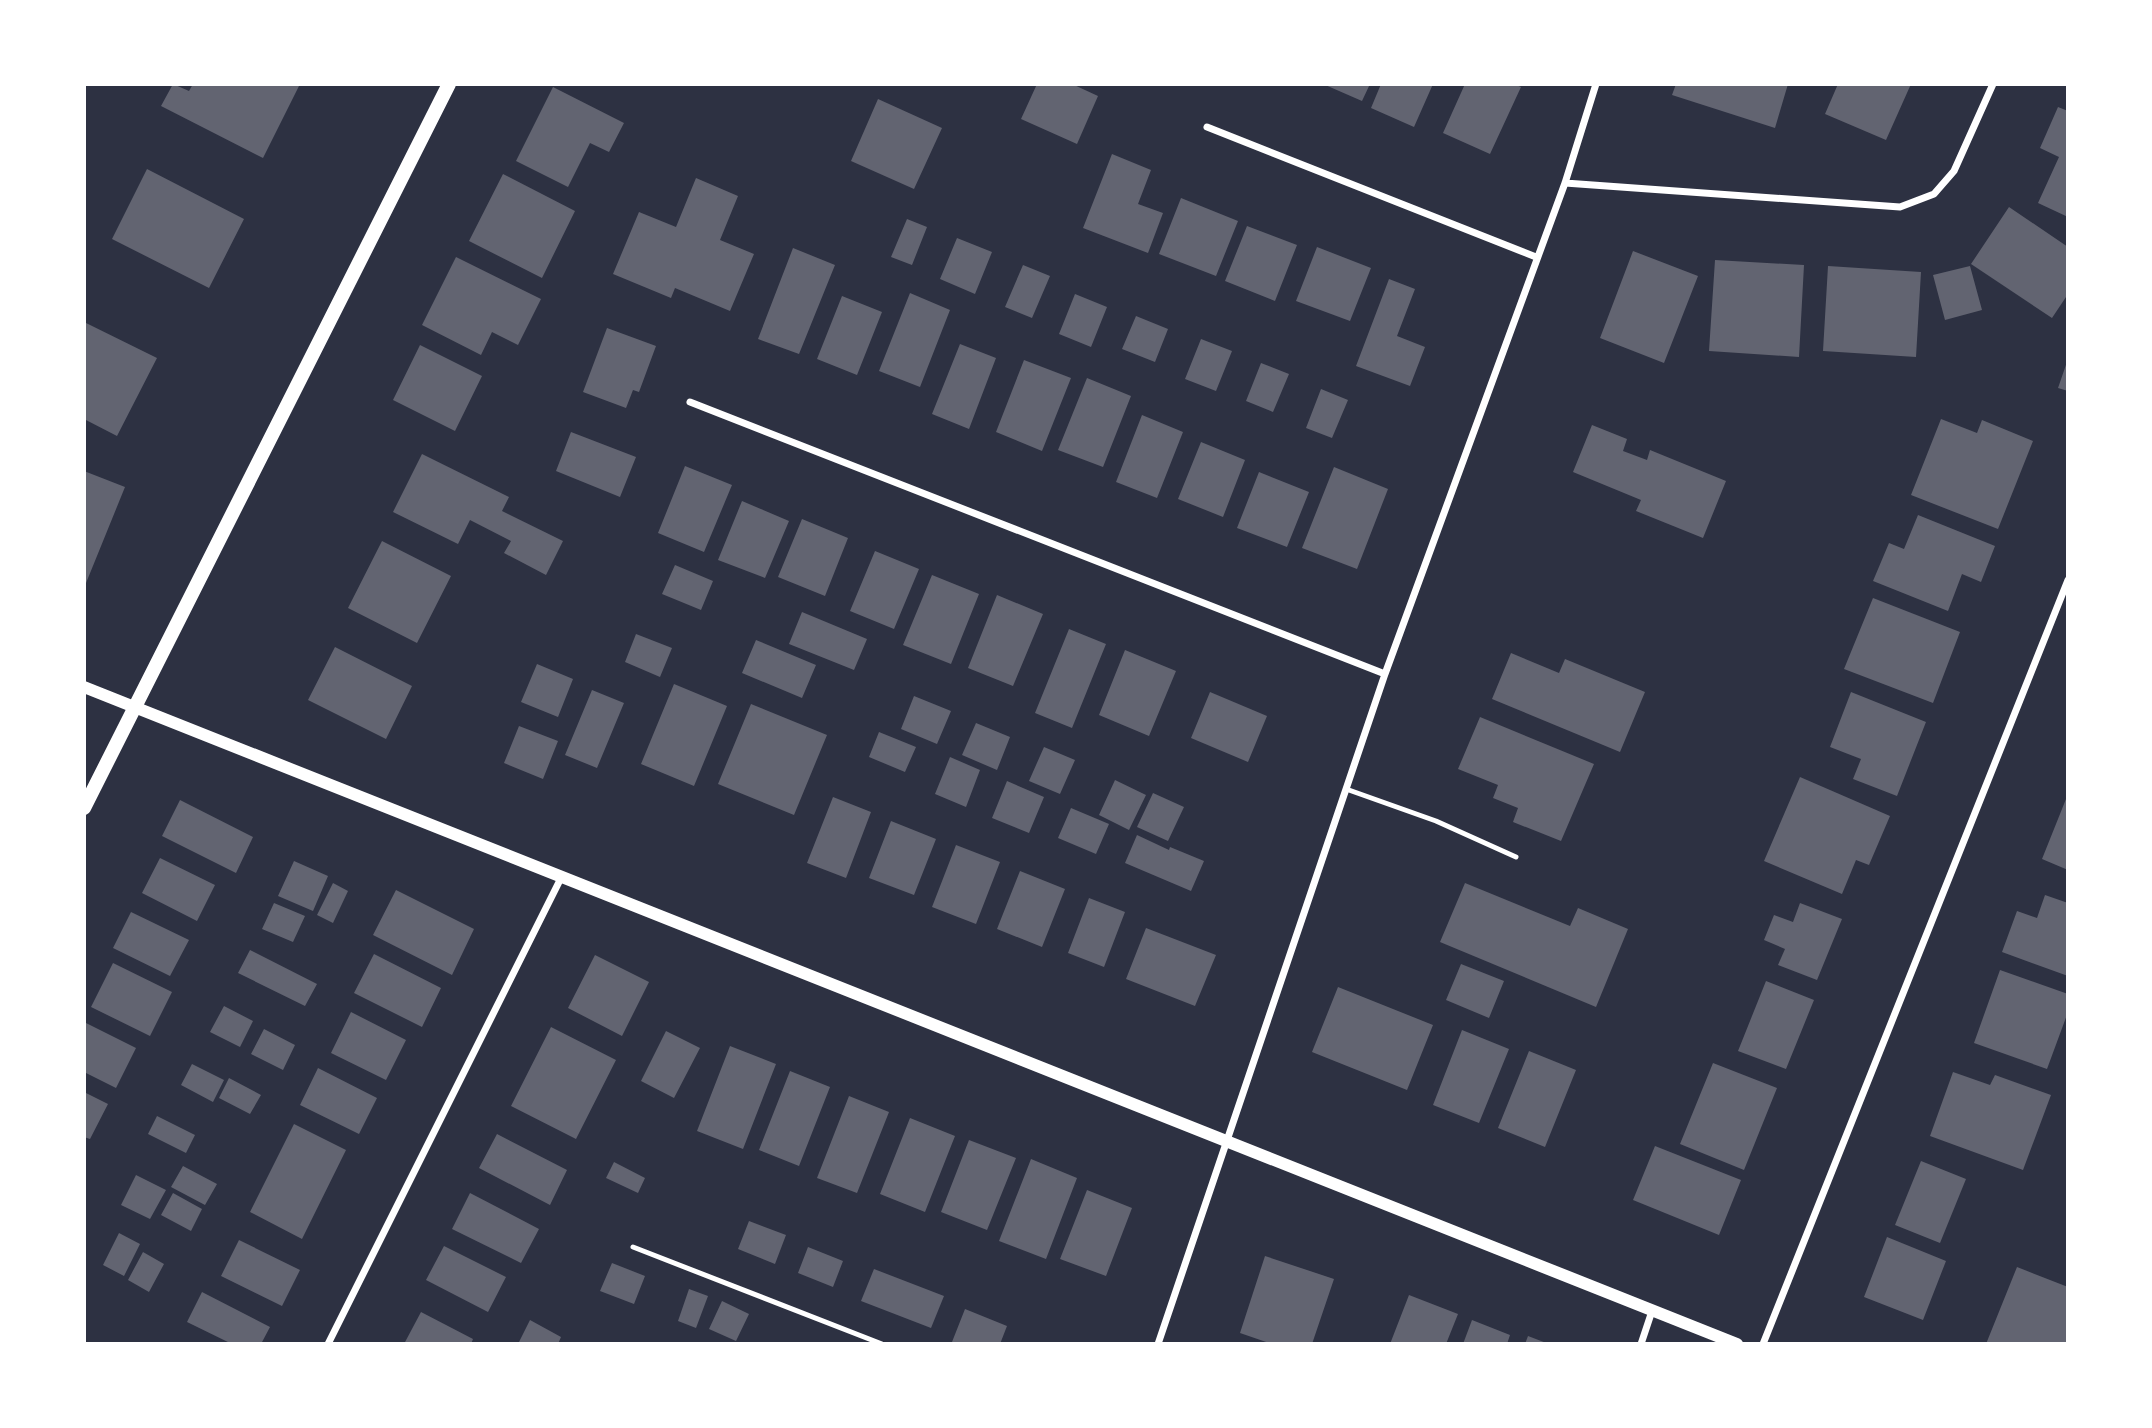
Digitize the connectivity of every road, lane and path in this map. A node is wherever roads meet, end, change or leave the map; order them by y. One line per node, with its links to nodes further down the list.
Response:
1 (449, 84): 11 (main road)
2 (1596, 84): 5 (street)
3 (1993, 84): 5 (street)
4 (1207, 127): 6 (street)
5 (1564, 183): 6 (street)
6 (1536, 257): 9 (street)
7 (691, 402): 9 (street)
8 (2068, 580): 24 (street)
9 (1385, 674): 12 (street)
10 (84, 687): 11 (street)
11 (135, 707): 13 (main road); 15 (street)
12 (1346, 789): 14 (lane); 16 (street)
13 (84, 807)
14 (1516, 857)
15 (561, 878): 16 (street); 19 (street)
16 (1227, 1140): 18 (street); 21 (street)
17 (633, 1247): 20 (lane)
18 (1651, 1311): 22 (street); 23 (street)
19 (328, 1344)
20 (882, 1344)
21 (1158, 1344)
22 (1641, 1344)
23 (1737, 1344)
24 (1763, 1344)

